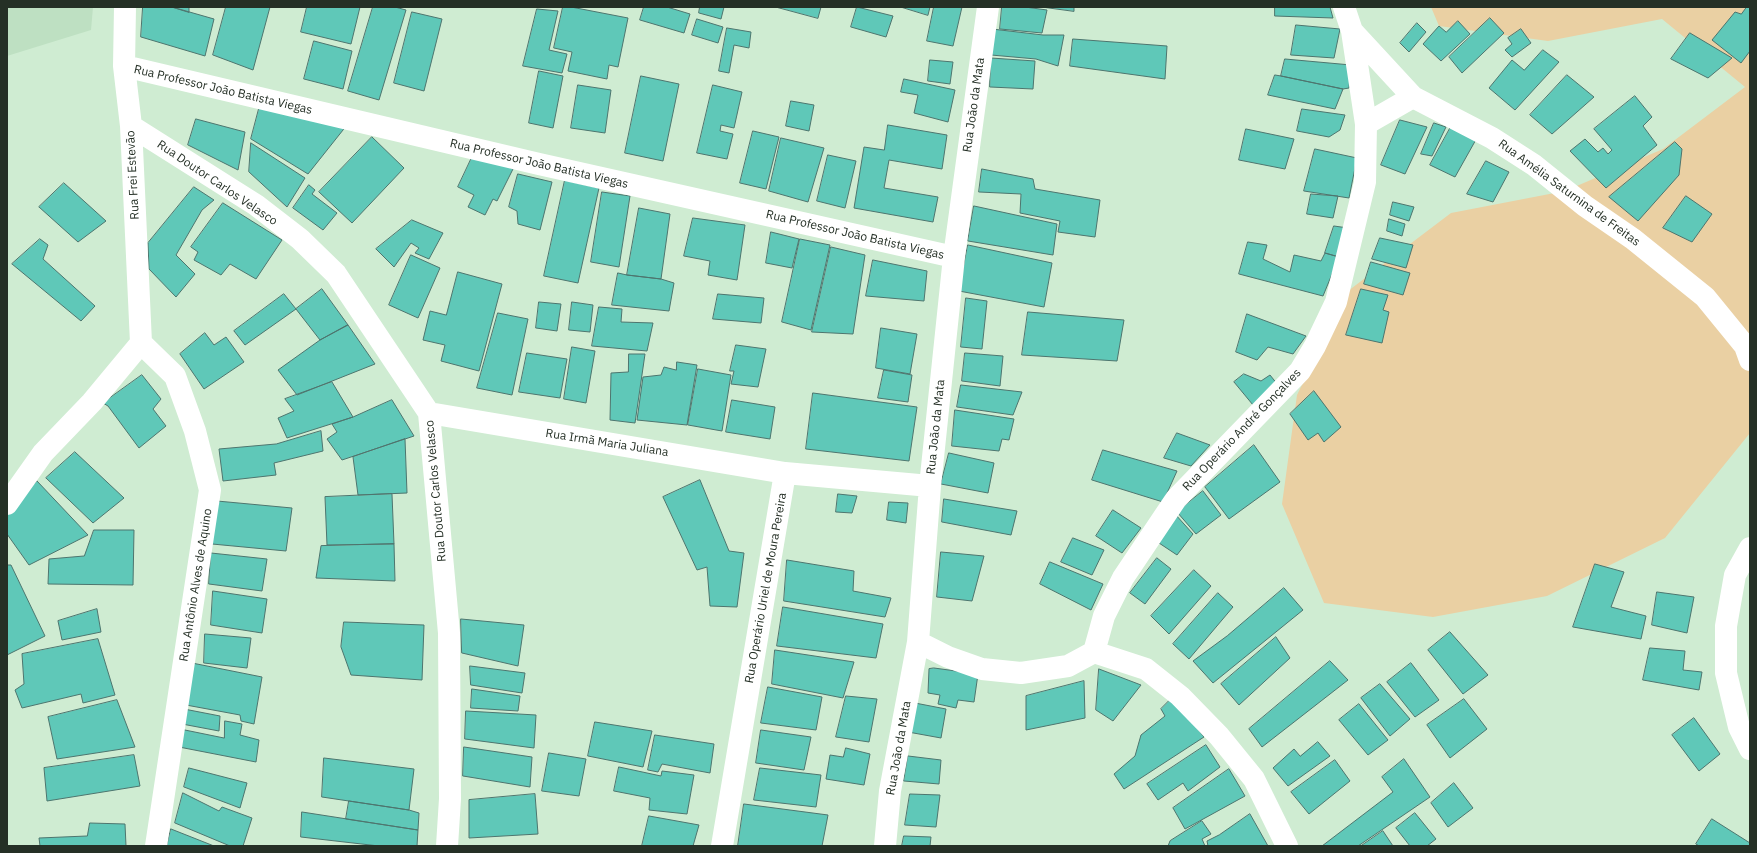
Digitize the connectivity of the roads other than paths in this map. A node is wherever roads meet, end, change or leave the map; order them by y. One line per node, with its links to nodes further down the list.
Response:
1 (125, 7): 5 (street, Rua Frei Estevão)
2 (988, 7): 9 (street, Rua João da Mata)
3 (1344, 7): 4 (street, Rua Operário André Gonçalves)
4 (1352, 31): 6 (street, Rua Amélia Saturnina de Freitas); 7 (street, Rua Operário André Gonçalves)
5 (124, 66): 8 (street, Rua Frei Estevão); 9 (street, Rua Professor João Batista Viegas)
6 (1413, 97): 7 (street); 11 (street, Rua Amélia Saturnina de Freitas)
7 (1366, 124): 18 (street, Rua Operário André Gonçalves)
8 (131, 126): 10 (street, Rua Frei Estevão); 12 (street, Rua Doutor Carlos Velasco)
9 (954, 257): 14 (street, Rua João da Mata)
10 (141, 343): 15 (street); 20 (street, Rua Antônio Alves de Aquino)
11 (1750, 360)
12 (429, 413): 13 (street, Rua Irmã Maria Juliana); 21 (street, Rua Doutor Carlos Velasco)
13 (785, 473): 14 (street); 22 (street, Rua Operário Uriel de Moura Pereira)
14 (930, 486): 17 (street, Rua João da Mata)
15 (7, 504)
16 (1750, 548): 19 (street)
17 (918, 642): 18 (street); 23 (street, Rua João da Mata)
18 (1094, 652): 24 (street)
19 (1750, 749)
20 (156, 846)
21 (447, 846)
22 (722, 846)
23 (885, 846)
24 (1287, 846)

